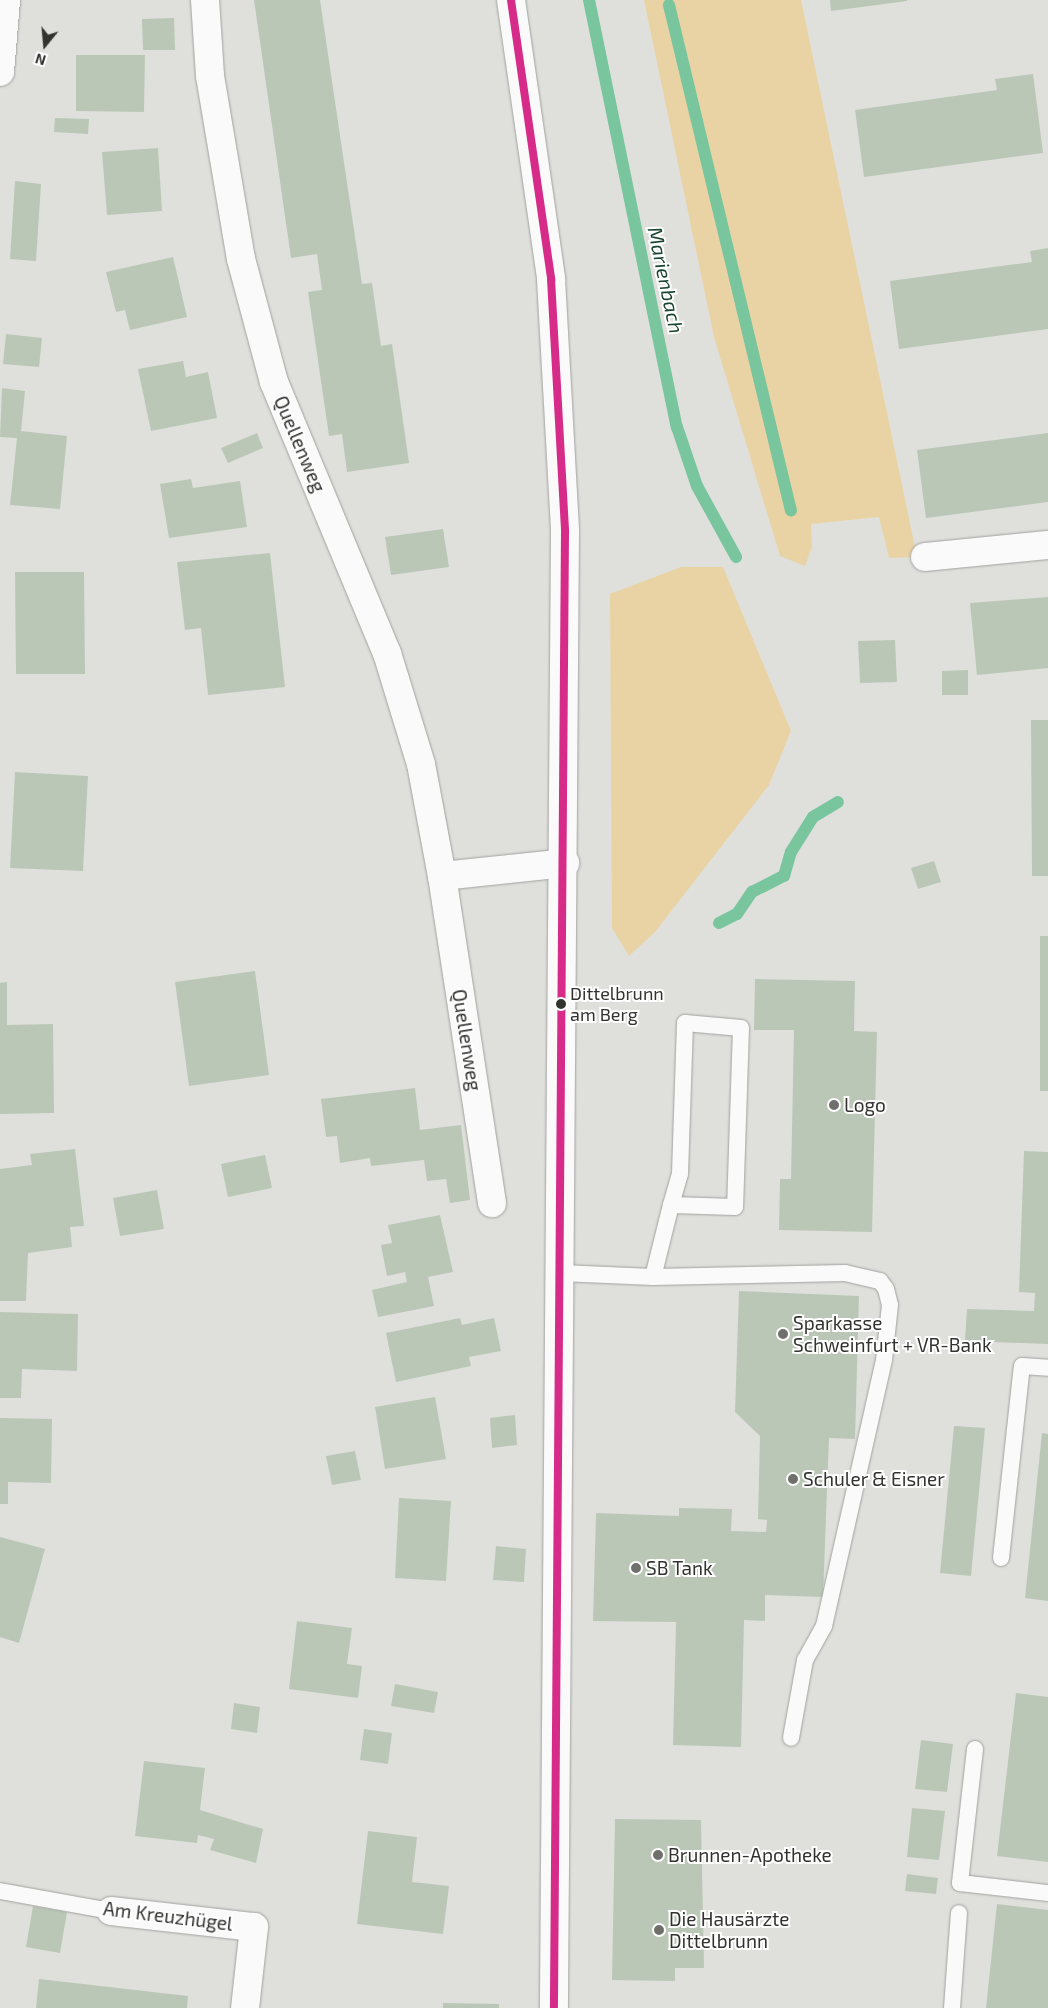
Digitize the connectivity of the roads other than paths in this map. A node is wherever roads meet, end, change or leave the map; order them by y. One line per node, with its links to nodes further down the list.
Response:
1 (6, 0): 4 (street)
2 (205, 0): 8 (street, Quellenweg)
3 (511, 0): 7 (street)
4 (0, 72)
5 (1048, 545): 6 (street)
6 (925, 557)
7 (565, 863): 8 (street); 11 (street)
8 (442, 876): 9 (street, Quellenweg)
9 (492, 1203)
10 (671, 1205): 10 (lane); 12 (lane)
11 (561, 1273): 12 (lane); 22 (street)
12 (653, 1277): 15 (lane)
13 (1048, 1368): 14 (lane)
14 (1001, 1558)
15 (790, 1738)
16 (975, 1749): 18 (lane)
17 (0, 1891): 19 (lane, Am Kreuzhügel)
18 (1048, 1893)
19 (111, 1911): 21 (street, Am Kreuzhügel)
20 (959, 1912): 23 (lane)
21 (245, 2008)
22 (554, 2008)
23 (952, 2008)

